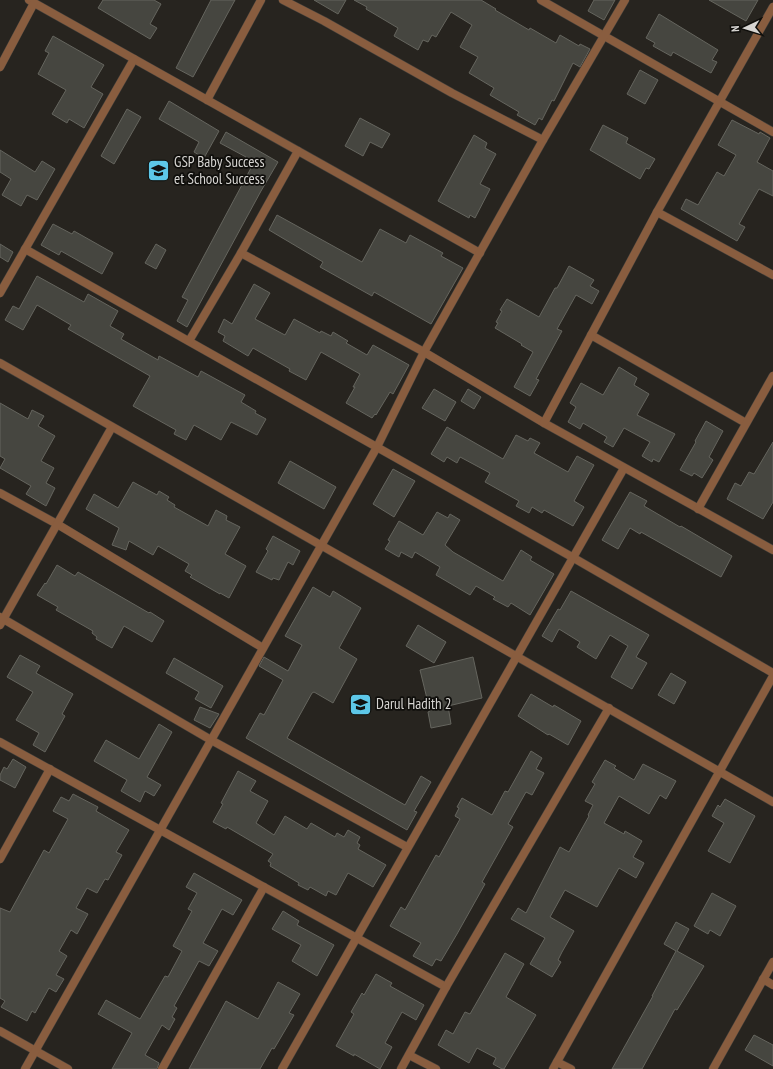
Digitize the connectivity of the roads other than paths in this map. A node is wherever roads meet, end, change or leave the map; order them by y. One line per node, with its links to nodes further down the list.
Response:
1 (261, 0): 10 (street)
2 (283, 0): 13 (street)
3 (541, 0): 7 (street)
4 (625, 0): 7 (street)
5 (31, 2): 8 (street); 9 (street)
6 (773, 7): 11 (street)
7 (604, 37): 11 (street); 13 (street)
8 (134, 59): 10 (street); 16 (street)
9 (0, 67)
10 (207, 100): 14 (street)
11 (720, 102): 12 (street); 15 (street)
12 (773, 132)
13 (543, 140): 18 (street)
14 (298, 151): 17 (street); 18 (street)
15 (657, 212): 19 (street); 21 (street)
16 (25, 249): 20 (street); 22 (street)
17 (241, 253): 22 (street); 23 (street)
18 (480, 253): 23 (street)
19 (773, 275)
20 (0, 293)
21 (591, 335): 26 (street); 27 (street)
22 (189, 341): 29 (street)
23 (424, 352): 26 (street); 29 (street)
24 (0, 363): 28 (street)
25 (773, 376): 27 (street)
26 (544, 422): 30 (street)
27 (746, 423): 32 (street)
28 (112, 427): 33 (street); 34 (street)
29 (377, 447): 34 (street); 36 (street)
30 (624, 468): 32 (street); 36 (street)
31 (0, 493): 33 (street)
32 (698, 509): 35 (street)
33 (57, 524): 37 (street); 38 (street)
34 (321, 545): 38 (street); 39 (street)
35 (773, 550)
36 (572, 557): 39 (street); 40 (street)
37 (1, 620): 43 (street)
38 (263, 648): 43 (street)
39 (516, 655): 42 (street); 49 (street)
40 (773, 673)
41 (773, 676): 46 (street)
42 (609, 708): 46 (street); 56 (street)
43 (211, 740): 48 (street); 49 (street)
44 (0, 742): 45 (street)
45 (50, 769): 48 (street); 50 (street)
46 (719, 772): 47 (street); 60 (street)
47 (773, 802)
48 (160, 830): 51 (street); 58 (street)
49 (407, 847): 52 (street)
50 (0, 859)
51 (264, 887): 52 (street); 63 (street)
52 (356, 937): 56 (street); 64 (street)
53 (773, 962): 54 (street)
54 (763, 979): 55 (street); 68 (street)
55 (773, 985)
56 (446, 987): 59 (street)
57 (0, 1031): 58 (street)
58 (35, 1051): 61 (street); 62 (street)
59 (409, 1055): 65 (street); 66 (street)
60 (555, 1065): 67 (street)
61 (24, 1069)
62 (68, 1069)
63 (162, 1069)
64 (282, 1069)
65 (401, 1069)
66 (436, 1069)
67 (571, 1069)
68 (713, 1069)

